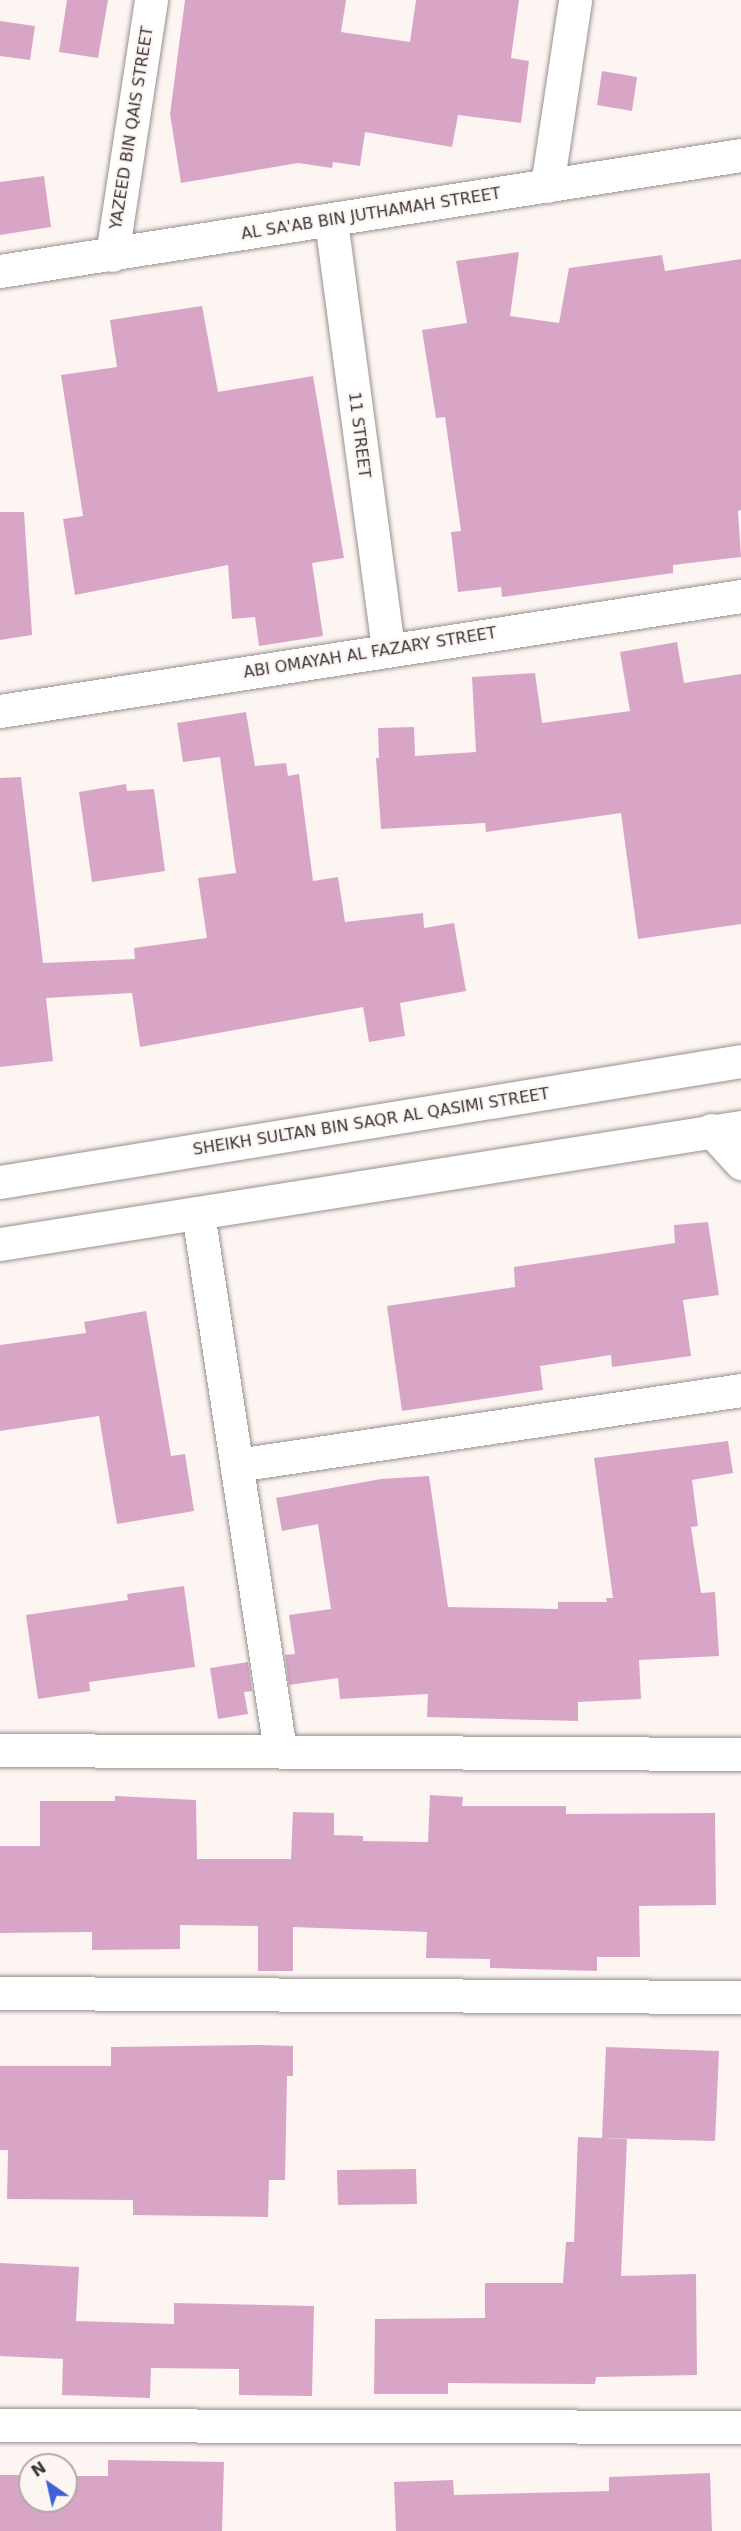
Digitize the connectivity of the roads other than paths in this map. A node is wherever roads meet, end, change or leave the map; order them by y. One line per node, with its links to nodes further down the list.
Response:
1 (151, 0): 6 (street, YAZEED BIN QAIS STREET)
2 (575, 0): 4 (street)
3 (741, 155): 4 (street, AL SA'AB BIN JUTHAMAH STREET)
4 (547, 186): 5 (street, AL SA'AB BIN JUTHAMAH STREET)
5 (331, 221): 6 (street, AL SA'AB BIN JUTHAMAH STREET); 9 (street, 11 STREET)
6 (112, 255): 7 (street, AL SA'AB BIN JUTHAMAH STREET)
7 (0, 272)
8 (741, 596): 9 (street, ABI OMAYAH AL FAZARY STREET)
9 (388, 650): 10 (street, ABI OMAYAH AL FAZARY STREET)
10 (0, 711)
11 (741, 1061): 14 (street, SHEIKH SULTAN BIN SAQR AL QASIMI STREET)
12 (726, 1128): 13 (street); 15 (street)
13 (741, 1163)
14 (0, 1182)
15 (198, 1213): 16 (street); 18 (street)
16 (0, 1244)
17 (741, 1390): 18 (street)
18 (237, 1465): 20 (street)
19 (0, 1750): 20 (street)
20 (280, 1750): 21 (street)
21 (741, 1754)
22 (0, 1993): 23 (street)
23 (741, 1997)
24 (0, 2425): 25 (street)
25 (741, 2427)

